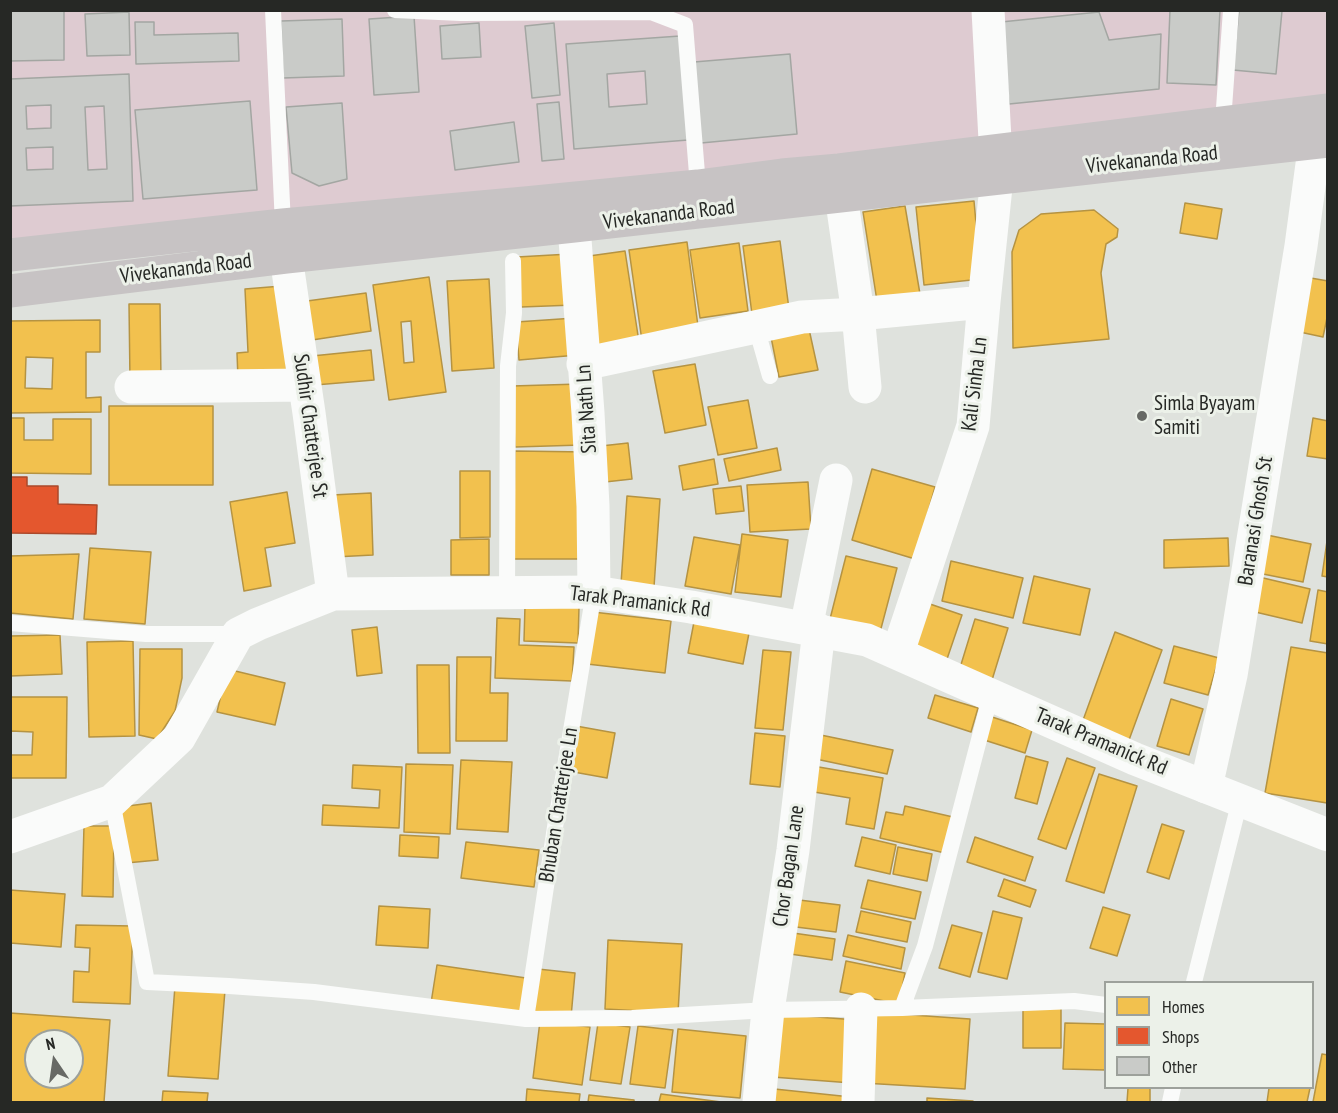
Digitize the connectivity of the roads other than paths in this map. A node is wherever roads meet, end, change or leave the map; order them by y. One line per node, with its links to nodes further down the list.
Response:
1 (273, 10): 11 (lane)
2 (395, 10): 5 (lane)
3 (988, 10): 8 (street, Kali Sinha Ln)
4 (1231, 10): 6 (lane)
5 (651, 11): 9 (lane)
6 (1223, 122): 7 (main road, Vivekananda Road); 8 (main road, Vivekananda Road)
7 (1322, 126): 8 (main road, Vivekananda Road); 13 (street, Baranasi Ghosh St)
8 (997, 164): 9 (main road, Vivekananda Road); 10 (main road, Vivekananda Road); 18 (street, Kali Sinha Ln)
9 (698, 186): 11 (main road, Vivekananda Road)
10 (841, 195): 12 (main road, Vivekananda Road); 19 (street)
11 (283, 225): 14 (main road, Vivekananda Road)
12 (574, 226): 15 (main road, Vivekananda Road); 21 (street, Sita Nath Ln)
13 (1314, 248): 35 (street, Baranasi Ghosh St)
14 (10, 255)
15 (286, 257): 17 (main road, Vivekananda Road); 23 (street, Sudhir Chatterjee St)
16 (513, 261): 28 (lane)
17 (10, 291)
18 (984, 302): 19 (street); 33 (street, Kali Sinha Ln)
19 (858, 314): 20 (street); 25 (street)
20 (756, 327): 21 (street); 22 (lane)
21 (583, 364): 27 (street, Sita Nath Ln)
22 (770, 376)
23 (305, 385): 24 (street); 29 (street, Sudhir Chatterjee St)
24 (131, 387)
25 (865, 387)
26 (836, 480): 31 (street, Chor Bagan Lane)
27 (594, 592): 28 (street, Tarak Pramanick Rd); 31 (street, Tarak Pramanick Rd); 45 (lane, Bhuban Chatterjee Ln)
28 (507, 593): 29 (street, Tarak Pramanick Rd)
29 (333, 594): 32 (street, Tarak Pramanick Rd)
30 (10, 623): 32 (lane)
31 (813, 629): 33 (street, Tarak Pramanick Rd); 44 (street, Chor Bagan Lane)
32 (238, 633): 37 (street)
33 (898, 652): 34 (street, Tarak Pramanick Rd)
34 (991, 694): 35 (street, Tarak Pramanick Rd); 42 (lane)
35 (1206, 787): 36 (street, Tarak Pramanick Rd)
36 (1240, 800): 38 (street, Tarak Pramanick Rd); 40 (lane)
37 (112, 801): 39 (street); 45 (lane)
38 (1328, 834)
39 (10, 837)
40 (1194, 981)
41 (1104, 1005): 42 (lane)
42 (902, 1008): 43 (lane)
43 (861, 1009): 44 (lane); 47 (street)
44 (768, 1010): 45 (lane); 46 (street, Chor Bagan Lane)
45 (526, 1019)
46 (759, 1102)
47 (858, 1102)

